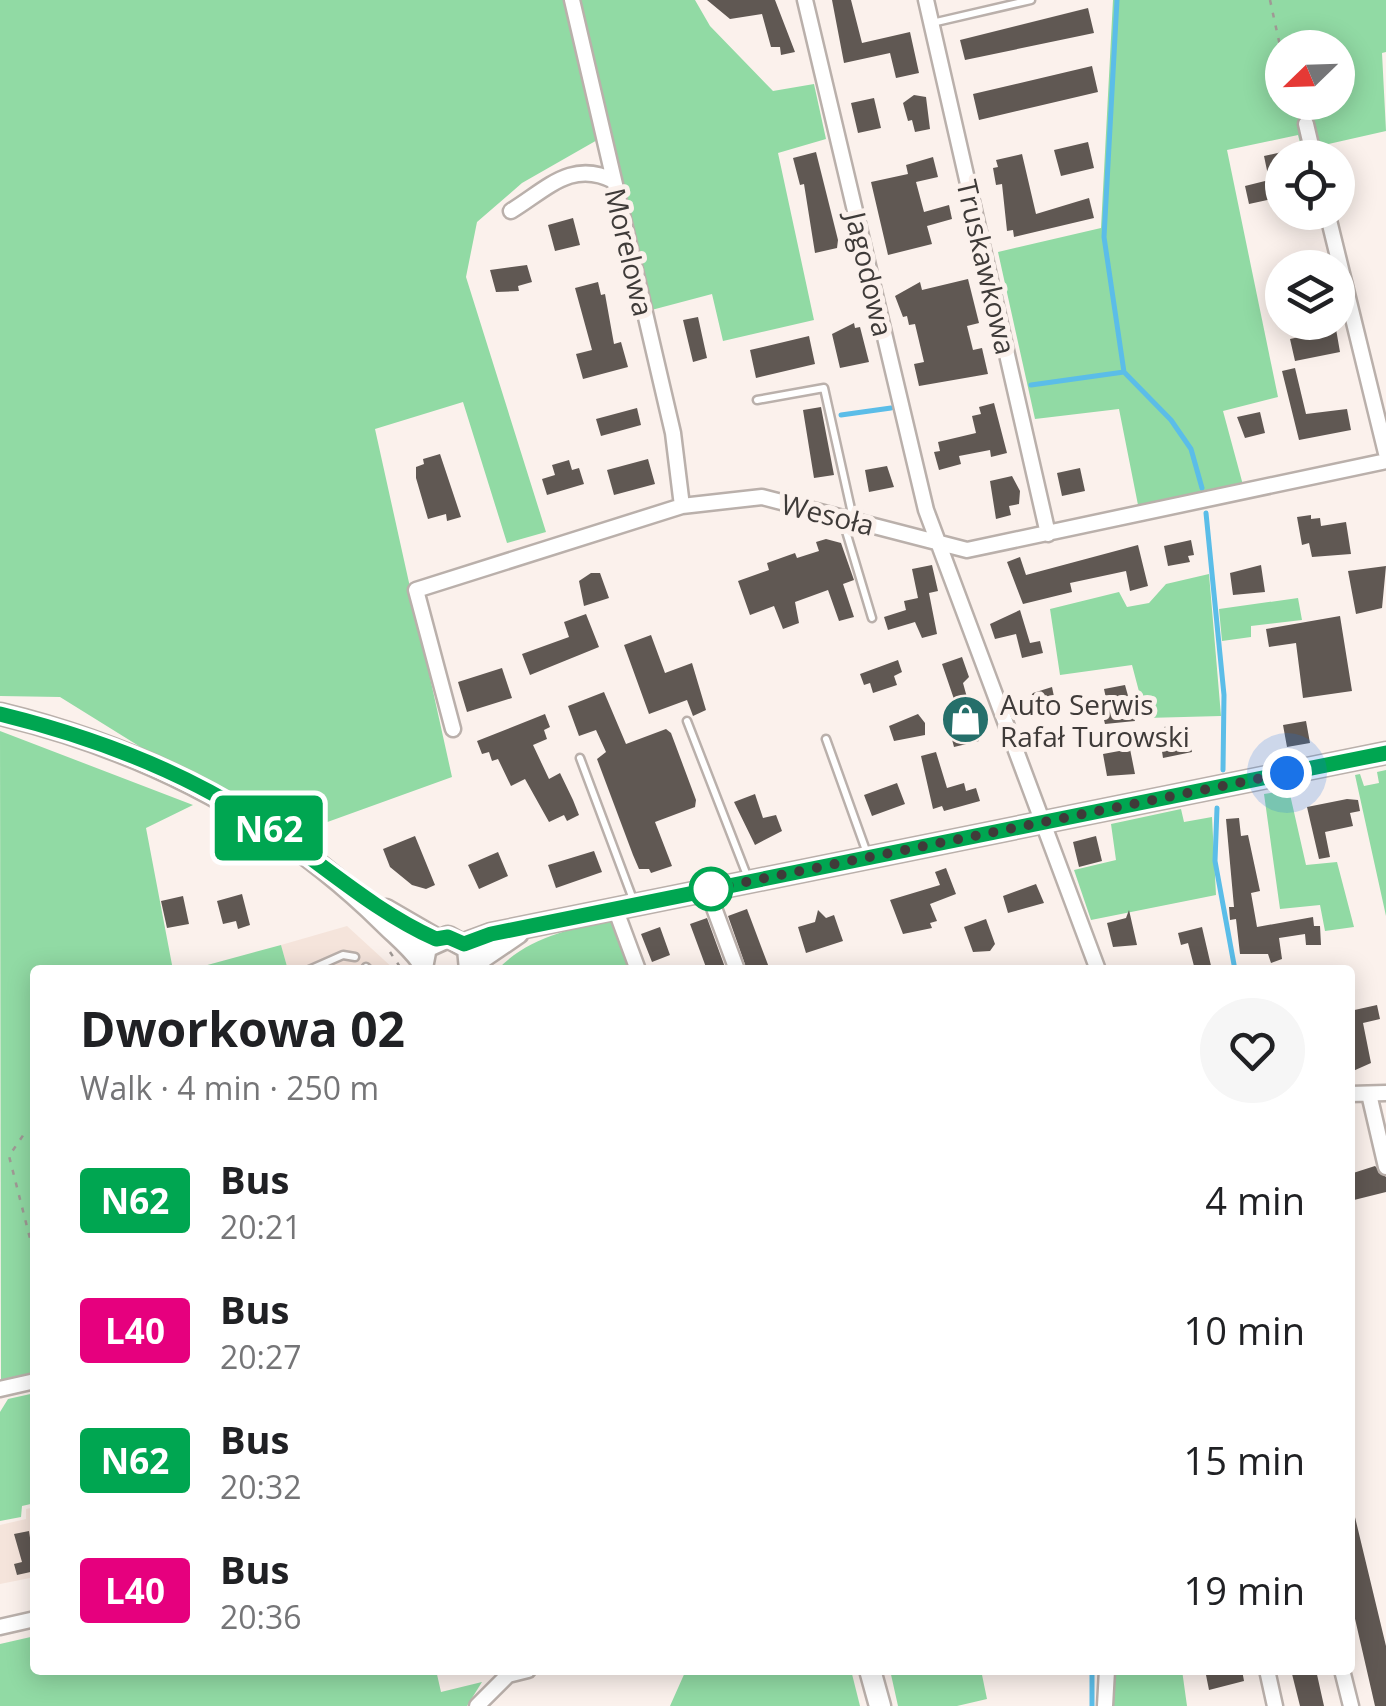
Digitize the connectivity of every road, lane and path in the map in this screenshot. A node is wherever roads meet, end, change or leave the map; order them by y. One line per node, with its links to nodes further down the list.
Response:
1 (572, 0): 10 (street, Morelowa)
2 (805, 0): 19 (street, Jagodowa)
3 (926, 0): 6 (street, Truskawkowa)
4 (1031, 0): 6 (lane)
5 (1270, 0): 7 (path)
6 (931, 24): 18 (street, Truskawkowa)
7 (1277, 30)
8 (1306, 124): 9 (street)
9 (1310, 140)
10 (614, 182): 11 (street); 16 (street, Morelowa)
11 (511, 211)
12 (1331, 230): 14 (street)
13 (757, 400): 17 (lane)
14 (1386, 453)
15 (1386, 461): 18 (street, Wesoła)
16 (682, 506): 17 (street, Wesoła); 23 (street, Wesoła)
17 (847, 516): 19 (street, Wesoła); 20 (lane)
18 (1048, 534): 19 (street, Wesoła)
19 (942, 546): 27 (street, Jagodowa)
20 (872, 618)
21 (0, 714): 31 (street)
22 (687, 721): 29 (lane)
23 (453, 729)
24 (826, 739): 28 (lane)
25 (1386, 753): 27 (street)
26 (580, 758): 32 (lane)
27 (1042, 822): 28 (street); 47 (street, Jagodowa)
28 (869, 857): 29 (street)
29 (749, 881): 30 (street)
30 (707, 889): 32 (street); 46 (street)
31 (364, 899): 34 (street); 42 (street)
32 (625, 906): 33 (street); 45 (street)
33 (528, 926): 35 (street); 44 (street)
34 (436, 939): 35 (street); 42 (street)
35 (464, 944): 43 (street)
36 (389, 953): 41 (path)
37 (343, 955): 38 (lane); 39 (lane); 40 (lane)
38 (355, 958)
39 (320, 965)
40 (338, 965)
41 (398, 965)
42 (422, 965)
43 (470, 965)
44 (475, 965)
45 (637, 965)
46 (735, 965)
47 (1096, 965)
48 (1386, 1093): 50 (street)
49 (1355, 1094): 50 (street)
50 (1369, 1094): 52 (street)
51 (30, 1133): 53 (path)
52 (1386, 1166)
53 (30, 1238)
54 (30, 1382): 55 (street)
55 (0, 1389)
56 (30, 1620): 57 (street)
57 (0, 1628)
58 (492, 1675): 64 (street)
59 (508, 1675): 64 (street)
60 (871, 1675): 66 (street)
61 (1107, 1675): 67 (street)
62 (1268, 1675): 68 (street)
63 (1343, 1675): 69 (street)
64 (496, 1686): 65 (street)
65 (477, 1706)
66 (880, 1706)
67 (1105, 1706)
68 (1275, 1706)
69 (1351, 1706)

